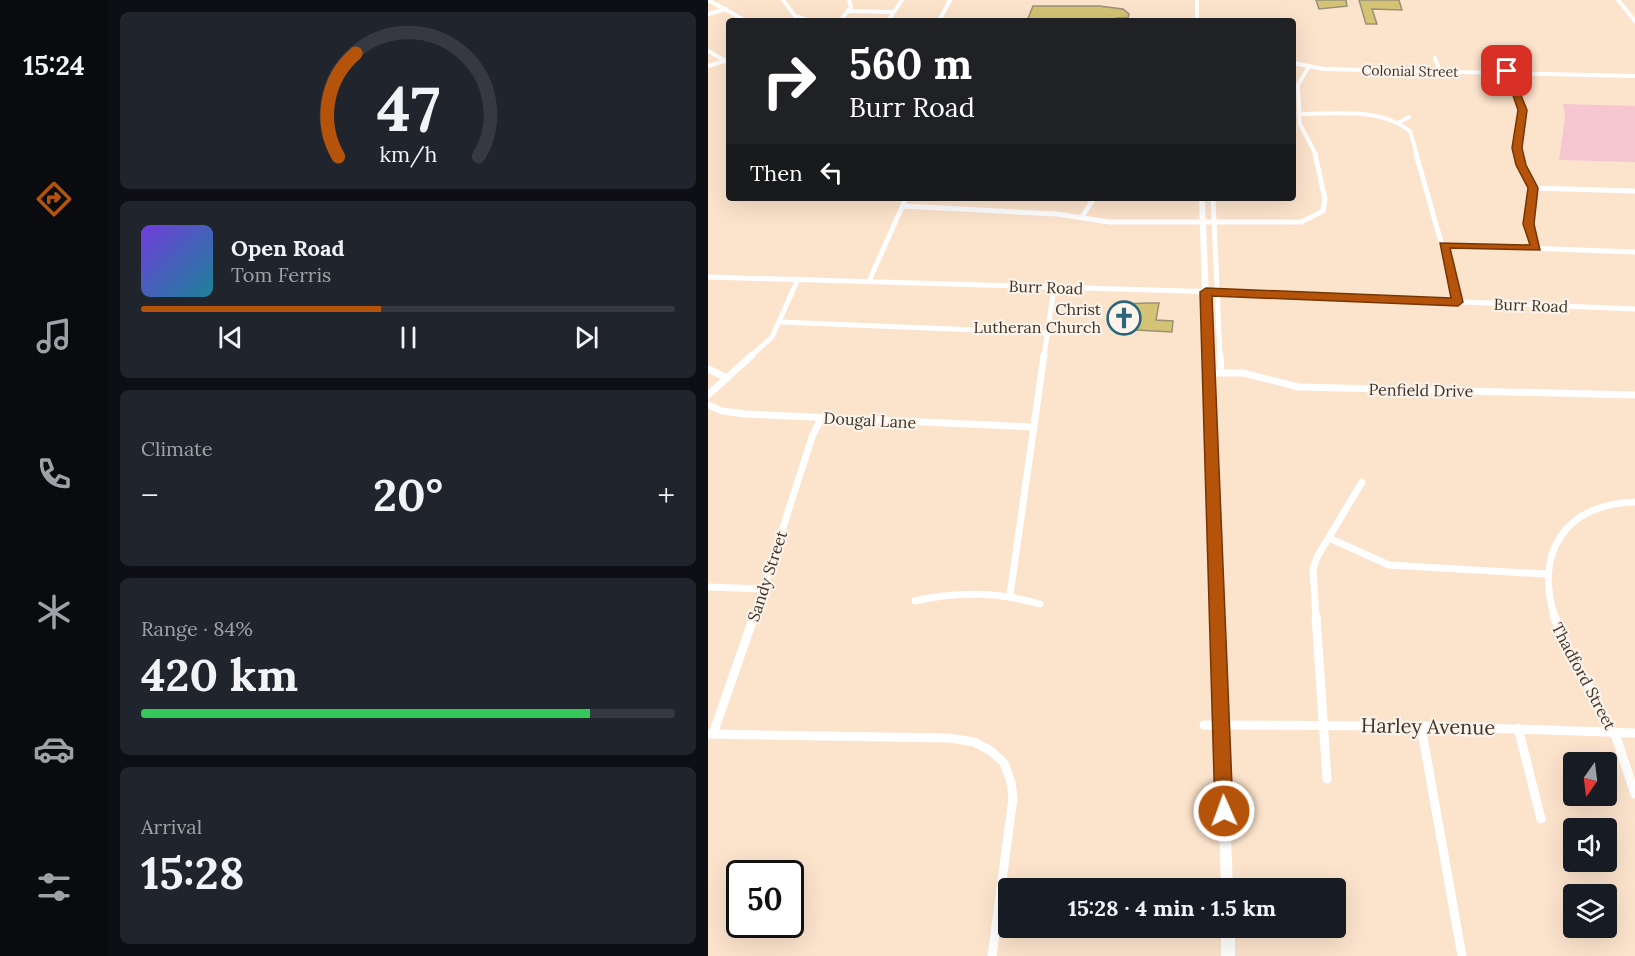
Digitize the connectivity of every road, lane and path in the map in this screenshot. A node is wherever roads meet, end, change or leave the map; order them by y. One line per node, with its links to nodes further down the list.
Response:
1 (708, 0): 9 (street)
2 (722, 0): 9 (street)
3 (783, 0): 15 (street)
4 (849, 0): 11 (street)
5 (902, 0): 12 (street)
6 (950, 0): 18 (street)
7 (1197, 0): 19 (main road)
8 (1618, 0): 20 (street)
9 (715, 3): 10 (street)
10 (726, 9): 13 (street); 14 (street)
11 (849, 11): 12 (street); 16 (street)
12 (894, 12): 17 (street)
13 (708, 14)
14 (741, 18)
15 (801, 18)
16 (843, 18)
17 (890, 18)
18 (941, 18)
19 (1197, 18)
20 (1635, 21)
21 (1496, 47): 30 (street)
22 (708, 51): 24 (street)
23 (1435, 58): 29 (street)
24 (726, 61)
25 (726, 62): 27 (street)
26 (1296, 64): 28 (street, Colonial Street)
27 (708, 66)
28 (1308, 68): 29 (street, Colonial Street); 32 (street)
29 (1440, 72): 30 (street, Colonial Street)
30 (1508, 73): 31 (street, Colonial Street); 36 (street)
31 (1635, 76)
32 (1296, 85): 33 (street)
33 (1299, 114): 35 (street); 44 (street)
34 (1409, 117): 35 (street)
35 (1400, 122): 46 (street)
36 (1533, 188): 37 (street); 47 (street)
37 (1635, 191)
38 (905, 201): 42 (street)
39 (1092, 201): 43 (street)
40 (1202, 201): 45 (main road)
41 (1213, 201): 44 (street)
42 (903, 206): 43 (street); 51 (street)
43 (1082, 217): 45 (street)
44 (1214, 222): 45 (street); 53 (street)
45 (1203, 223): 53 (main road)
46 (1443, 245): 47 (street); 54 (street)
47 (1537, 248): 48 (street)
48 (1635, 252)
49 (708, 277): 50 (street, Burr Road)
50 (798, 279): 51 (street, Burr Road); 56 (street)
51 (869, 281): 52 (street, Burr Road)
52 (1054, 288): 53 (street, Burr Road); 57 (street)
53 (1211, 292): 54 (street, Burr Road); 59 (main road); 60 (street)
54 (1458, 302): 55 (street, Burr Road)
55 (1635, 309)
56 (781, 322): 57 (street); 61 (street)
57 (1048, 333): 66 (street)
58 (708, 369): 61 (street)
59 (1209, 373): 60 (street, Penfield Drive); 77 (main road)
60 (1221, 373): 63 (street, Penfield Drive)
61 (728, 378): 62 (street)
62 (708, 395)
63 (1635, 395)
64 (708, 405): 65 (street, Dougal Lane)
65 (821, 418): 66 (street, Dougal Lane); 72 (street, Sandy Street)
66 (1033, 427): 73 (street)
67 (1362, 482): 69 (street)
68 (1635, 502): 70 (street, Thadford Street)
69 (1329, 538): 70 (street); 78 (street)
70 (1545, 574): 81 (street, Thadford Street)
71 (708, 587): 72 (street)
72 (764, 589): 83 (street, Sandy Street)
73 (1010, 594): 74 (street); 75 (street)
74 (915, 602)
75 (1040, 604)
76 (1204, 725): 77 (street, Harley Avenue)
77 (1221, 725): 78 (street, Harley Avenue); 87 (main road)
78 (1324, 725): 79 (street, Harley Avenue); 84 (street)
79 (1421, 726): 80 (street, Harley Avenue); 91 (street)
80 (1518, 728): 81 (street, Harley Avenue); 86 (street)
81 (1614, 733): 82 (street, Harley Avenue); 85 (street, Thadford Street)
82 (1635, 733)
83 (710, 734): 89 (street)
84 (1327, 779)
85 (1635, 794)
86 (1541, 819)
87 (1227, 878)
88 (1228, 938): 90 (main road)
89 (992, 956)
90 (1228, 956)
91 (1462, 956)

